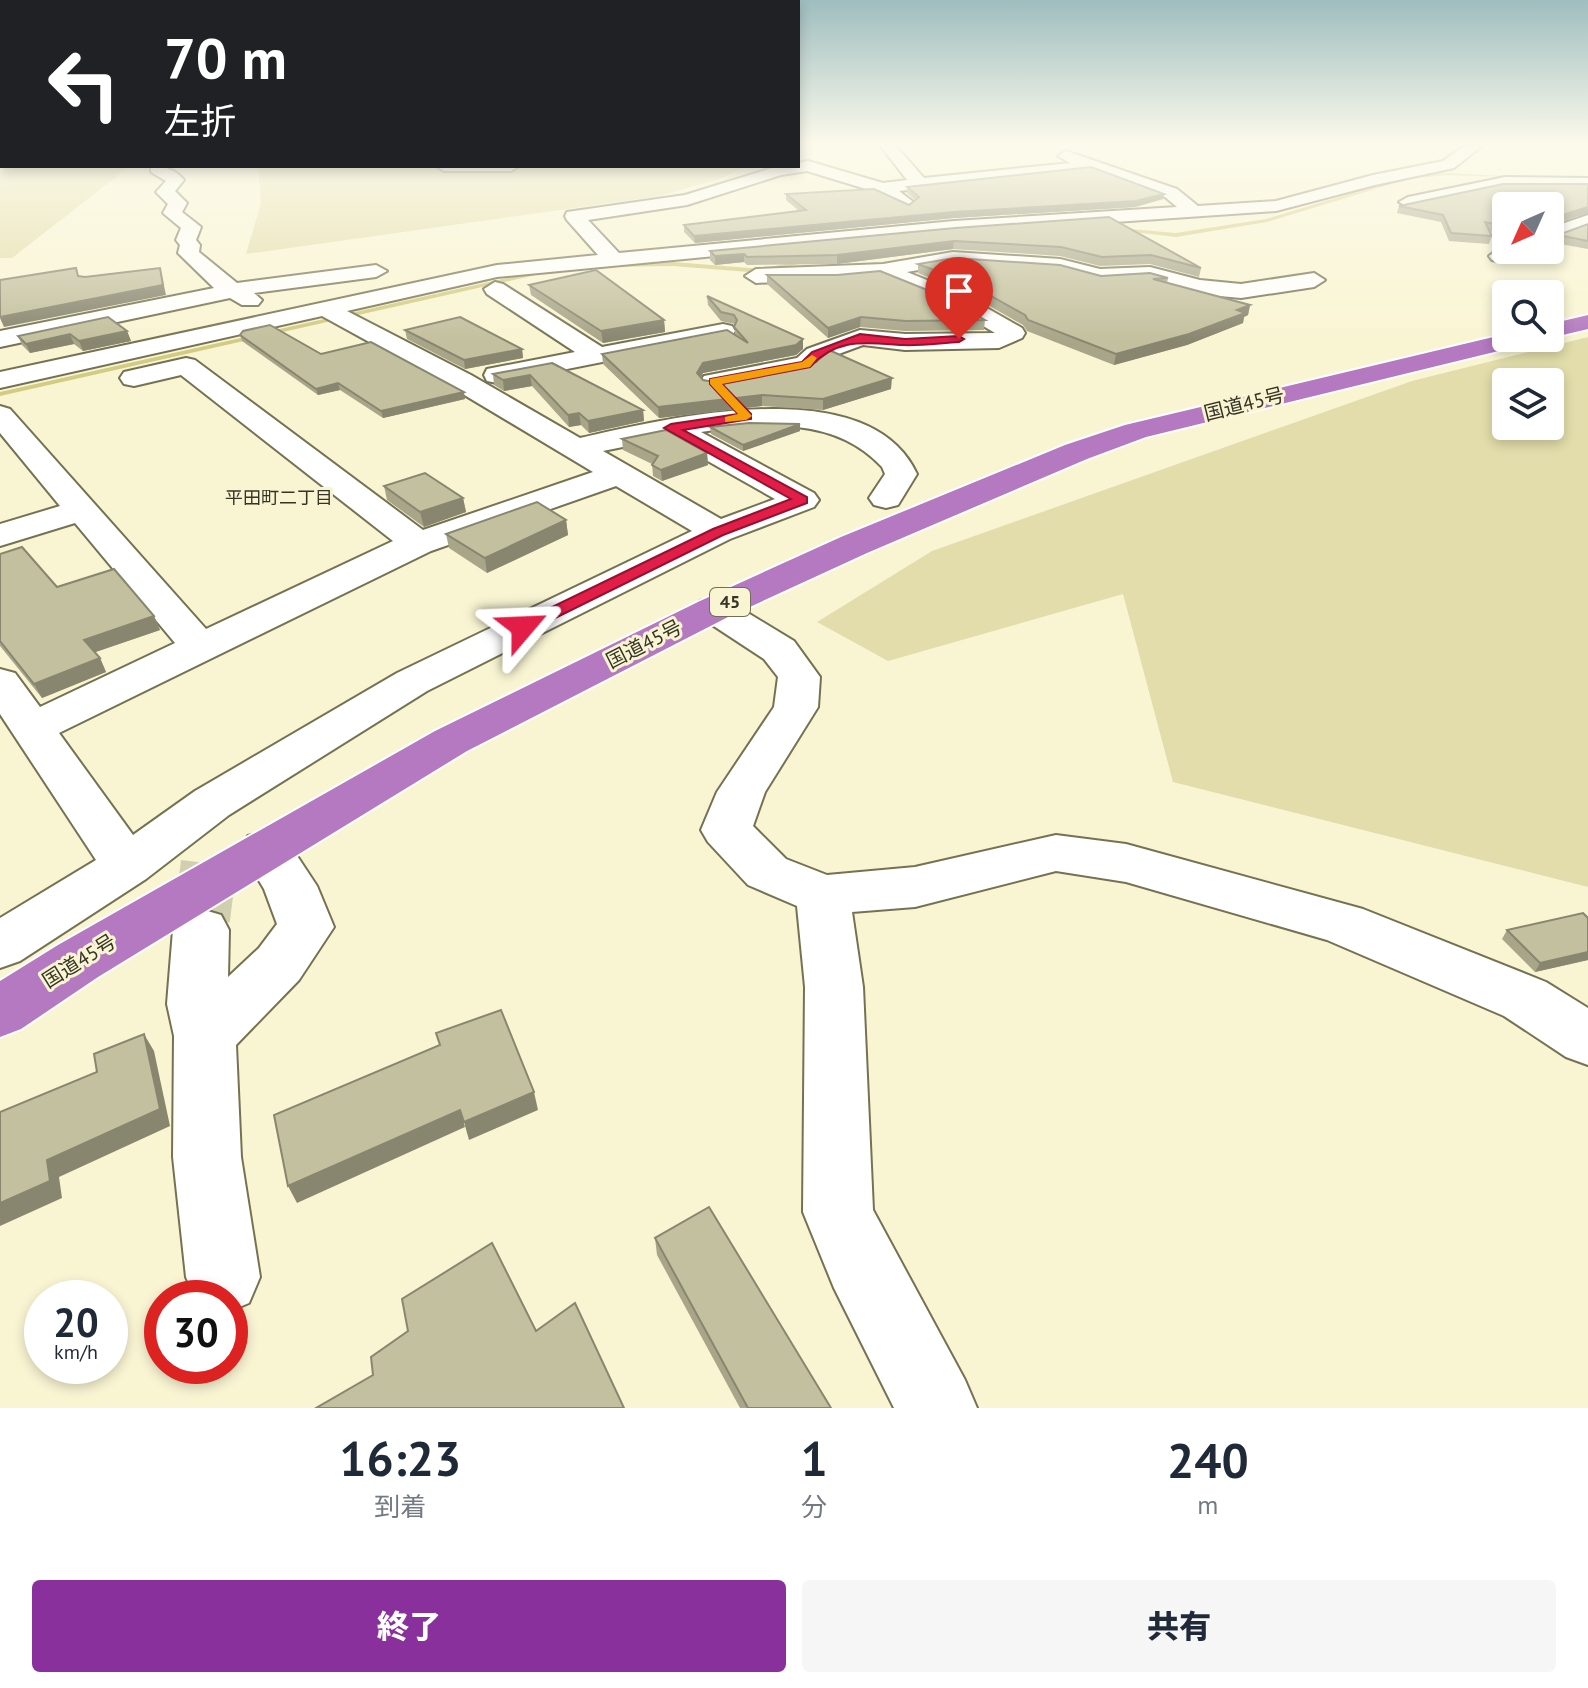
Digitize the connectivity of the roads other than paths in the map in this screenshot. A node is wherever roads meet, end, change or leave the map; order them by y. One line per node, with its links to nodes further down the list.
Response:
1 (173, 211): 14 (street)
2 (611, 211): 10 (street)
3 (1214, 211): 4 (street)
4 (1195, 212): 9 (street)
5 (1564, 213): 6 (street)
6 (1588, 220): 8 (street)
7 (708, 229): 9 (street)
8 (1564, 229)
9 (731, 248): 10 (street); 12 (street)
10 (612, 258): 18 (street)
11 (883, 270): 12 (street); 16 (street); 32 (street)
12 (775, 271): 15 (street)
13 (698, 273): 19 (street)
14 (211, 274): 17 (street); 20 (street)
15 (741, 276)
16 (1314, 280)
17 (166, 281)
18 (440, 283): 20 (street); 21 (street)
19 (495, 289): 21 (street); 29 (street)
20 (232, 290): 22 (street); 26 (street)
21 (340, 315): 22 (street); 31 (street)
22 (279, 318): 30 (street)
23 (1588, 322): 24 (highway)
24 (1564, 328)
25 (723, 331): 27 (street)
26 (0, 339)
27 (678, 341): 29 (street); 32 (street)
28 (1492, 345): 44 (highway, 国道45号 / 45)
29 (599, 356): 31 (street)
30 (3, 376)
31 (461, 381): 37 (street)
32 (714, 382): 34 (street)
33 (109, 384): 43 (street)
34 (746, 416): 36 (street); 39 (street)
35 (10, 422): 40 (street)
36 (671, 428): 37 (street); 41 (street)
37 (575, 448): 38 (street)
38 (618, 474): 41 (street); 43 (street)
39 (886, 498)
40 (82, 510): 42 (street); 45 (street)
41 (718, 532): 48 (street)
42 (0, 535)
43 (418, 543): 45 (street)
44 (714, 609): 48 (highway, 国道45号 / 45); 50 (street)
45 (200, 647): 47 (street)
46 (0, 682): 47 (street)
47 (32, 728): 49 (street)
48 (230, 830): 49 (street); 53 (highway, 国道45号 / 45); 54 (street)
49 (127, 866): 52 (street)
50 (823, 895): 55 (street); 57 (street)
51 (201, 930): 54 (street)
52 (0, 946)
53 (0, 1012)
54 (205, 1036): 56 (street)
55 (1588, 1039)
56 (223, 1277)
57 (937, 1408)

